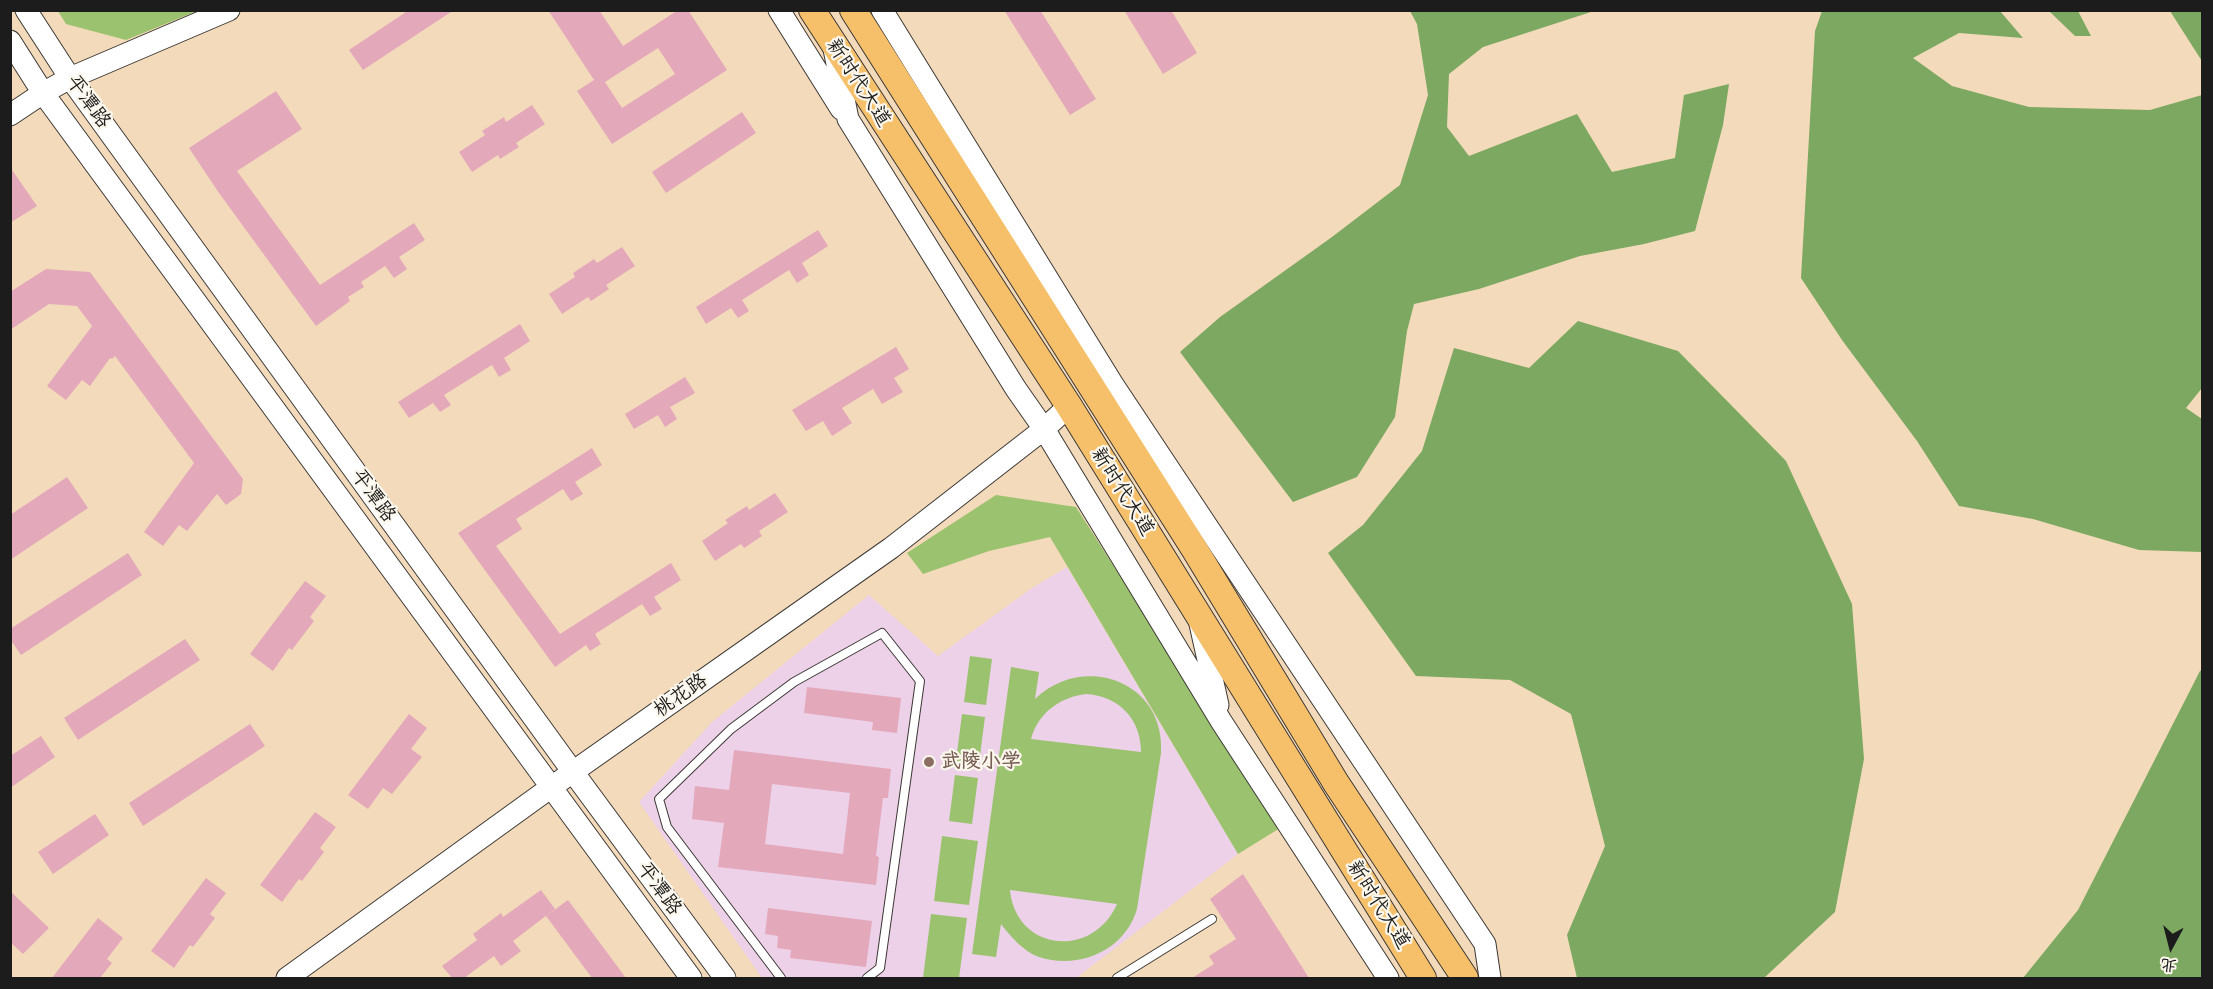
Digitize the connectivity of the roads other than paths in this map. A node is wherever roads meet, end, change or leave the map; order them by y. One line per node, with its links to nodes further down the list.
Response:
1 (26, 10): 9 (street, 平潭路)
2 (229, 10): 9 (street)
3 (779, 10): 12 (street)
4 (812, 10): 8 (main road, 新时代大道)
5 (853, 10): 28 (main road, 新时代大道)
6 (882, 10): 29 (street)
7 (10, 41): 10 (street, 平潭路)
8 (833, 45): 12 (street); 13 (main road, 新时代大道)
9 (70, 78): 10 (street); 17 (street, 平潭路)
10 (43, 93): 11 (street); 18 (street, 平潭路)
11 (10, 115)
12 (848, 118): 14 (street)
13 (1069, 406): 14 (street, 桃花路); 15 (main road, 新时代大道)
14 (1044, 429): 16 (street); 17 (street, 桃花路)
15 (1199, 618): 16 (street); 27 (main road, 新时代大道)
16 (1221, 721): 26 (street)
17 (573, 772): 18 (street, 桃花路); 22 (street, 平潭路)
18 (550, 788): 20 (street, 桃花路); 21 (street, 平潭路)
19 (1212, 919): 25 (lane)
20 (287, 978)
21 (691, 978)
22 (725, 978)
23 (781, 978): 24 (lane)
24 (867, 978)
25 (1117, 978)
26 (1388, 978)
27 (1423, 978)
28 (1465, 978)
29 (1490, 978)

